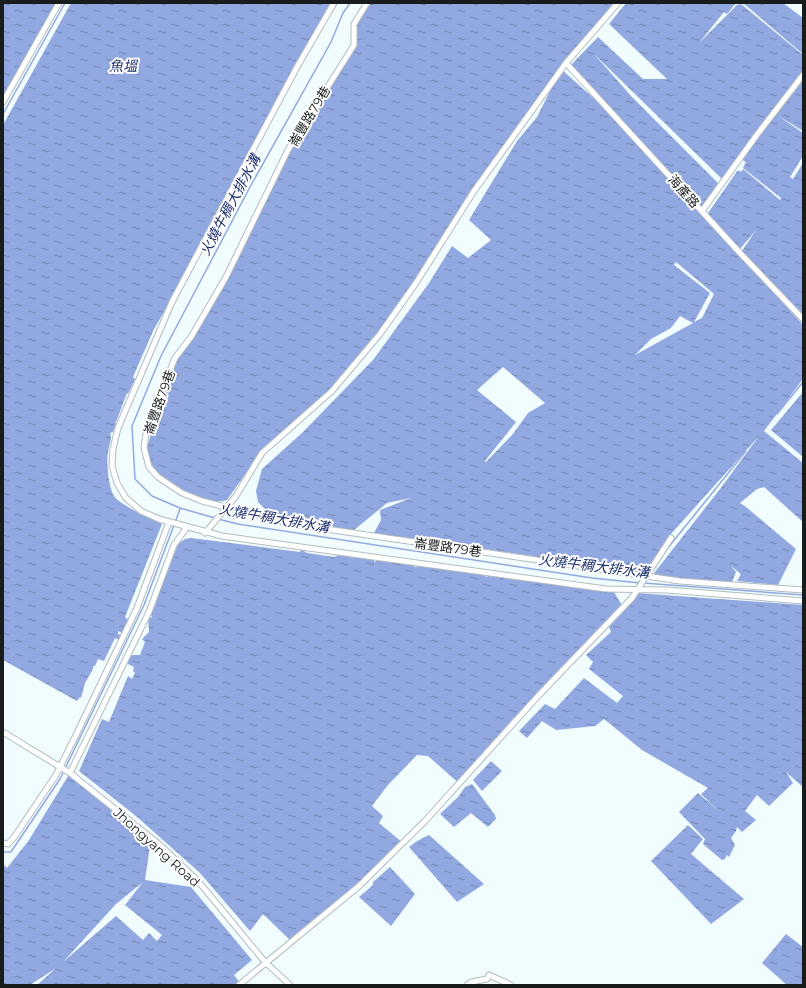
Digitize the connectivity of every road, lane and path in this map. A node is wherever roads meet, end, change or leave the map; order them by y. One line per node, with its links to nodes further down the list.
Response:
1 (59, 3): 7 (street)
2 (334, 3): 11 (street)
3 (367, 3): 10 (street, 崙豐路79巷)
4 (618, 3): 5 (street)
5 (566, 62): 8 (street, 海產路); 10 (street)
6 (803, 75): 8 (street)
7 (3, 102)
8 (702, 211): 9 (street, 海產路)
9 (803, 318)
10 (226, 506): 13 (street); 15 (street, 崙豐路79巷)
11 (169, 522): 12 (street); 20 (street)
12 (187, 527): 13 (street); 21 (street)
13 (205, 533): 16 (street)
14 (671, 538): 15 (street)
15 (646, 576): 16 (street); 17 (street, 崙豐路79巷)
16 (638, 590): 18 (street); 23 (street)
17 (803, 590)
18 (803, 601)
19 (3, 732): 20 (street, Jhongyang Road)
20 (60, 766): 21 (street, Jhongyang Road); 22 (street)
21 (70, 773): 23 (street, Jhongyang Road)
22 (3, 843)
23 (265, 962): 24 (street); 25 (street, Jhongyang Road)
24 (238, 985)
25 (290, 985)
26 (467, 985): 27 (street)
27 (511, 985)

